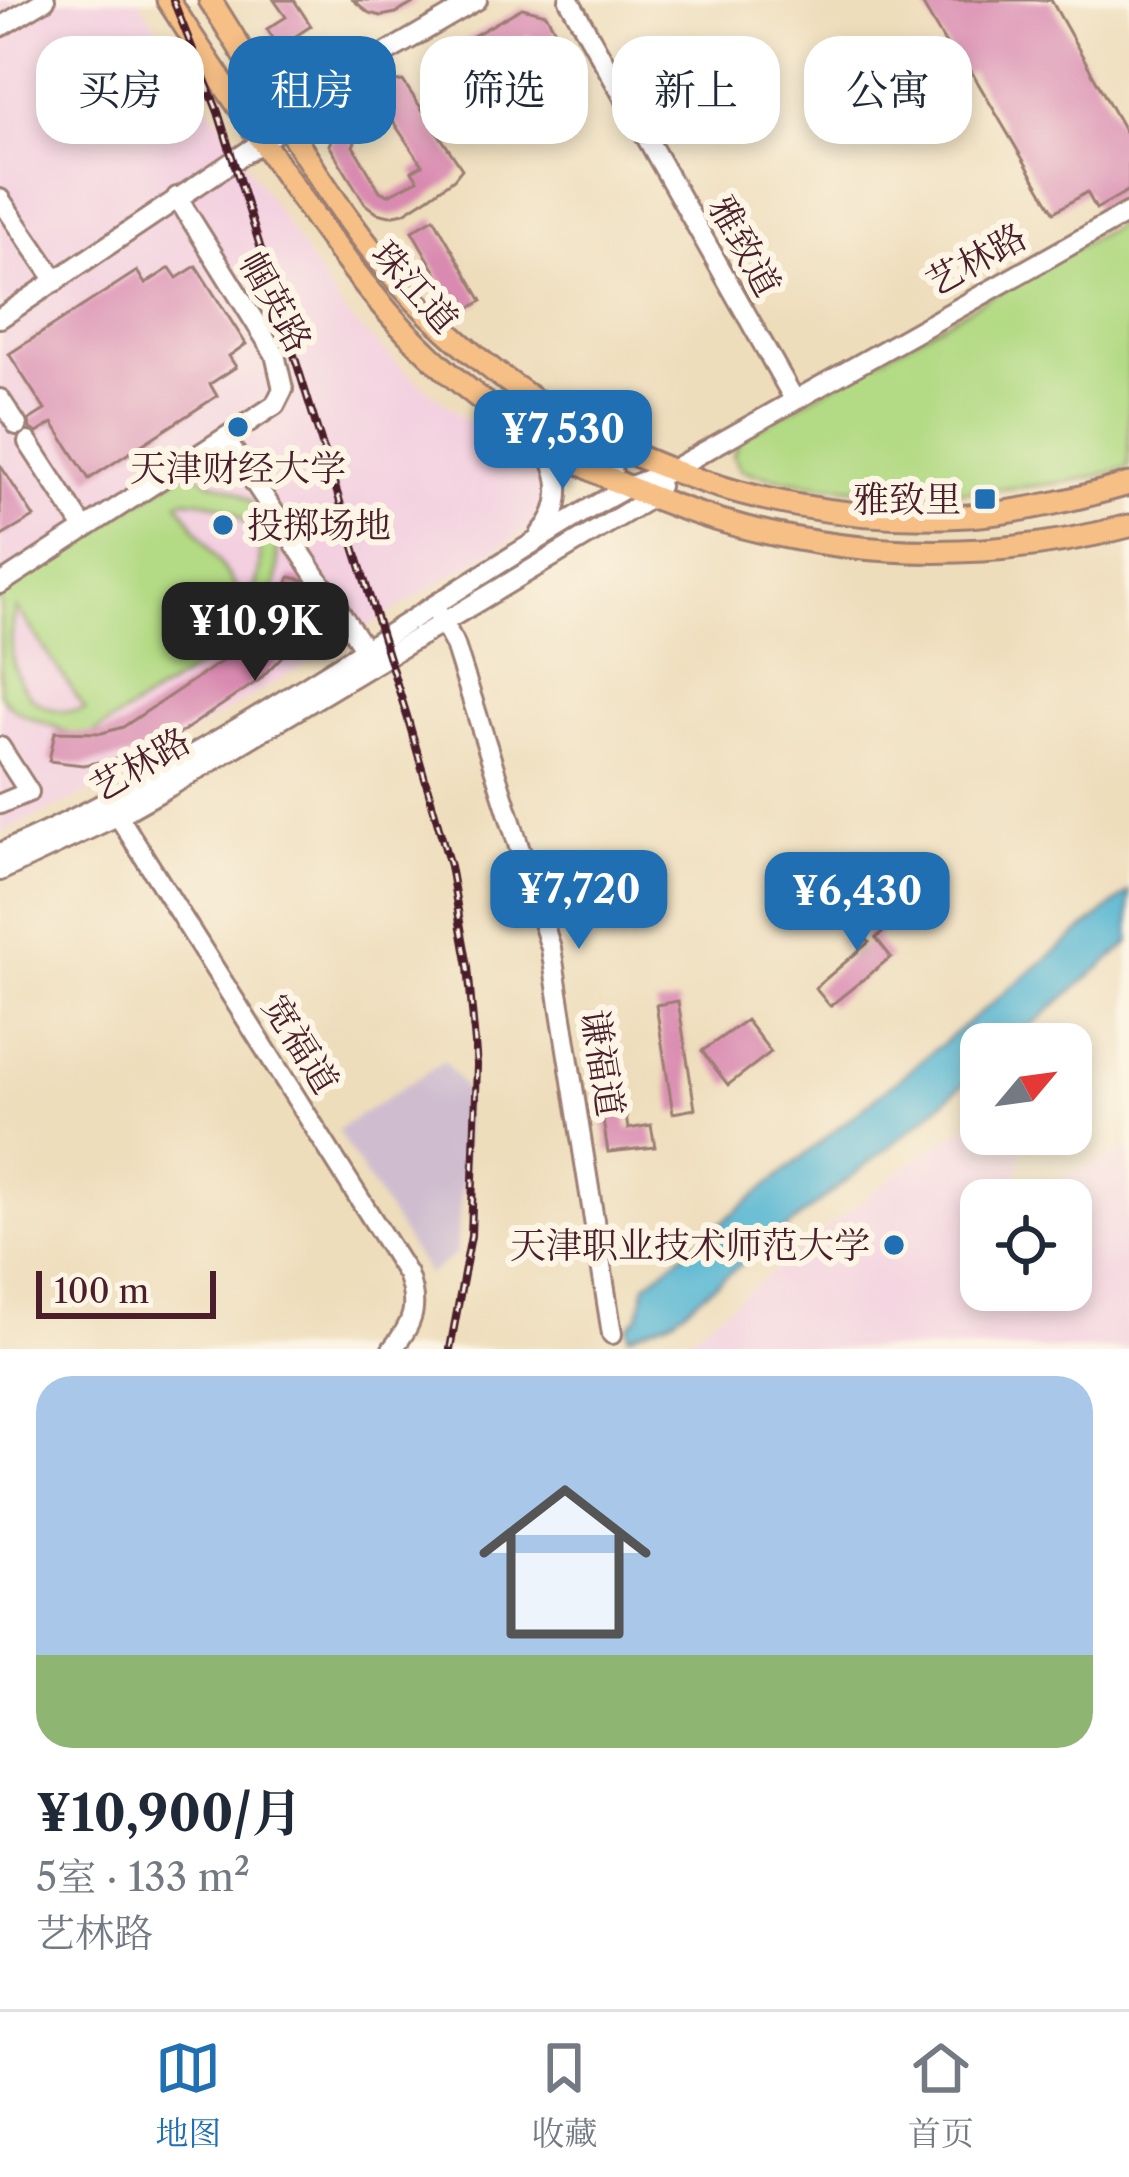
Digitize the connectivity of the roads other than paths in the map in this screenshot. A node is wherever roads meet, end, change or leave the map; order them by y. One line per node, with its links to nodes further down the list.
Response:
1 (45, 0): 7 (street)
2 (168, 0): 11 (main road, 珠江道)
3 (210, 0): 8 (main road, 珠江道)
4 (464, 0): 9 (street)
5 (477, 0): 10 (street)
6 (569, 0): 21 (street, 雅致道)
7 (0, 27)
8 (228, 38)
9 (396, 41)
10 (396, 45)
11 (228, 76)
12 (253, 144): 15 (street)
13 (279, 144): 22 (main road, 珠江道)
14 (283, 144): 24 (main road, 珠江道)
15 (177, 197): 18 (street); 23 (street, 帼英路)
16 (0, 199): 18 (street)
17 (1129, 212): 21 (street, 艺林路)
18 (56, 281): 19 (street)
19 (0, 318)
20 (0, 399): 30 (street)
21 (794, 399): 25 (street, 艺林路)
22 (523, 430): 27 (main road, 珠江道); 31 (street)
23 (225, 438): 30 (street, 帼英路); 35 (street)
24 (593, 438): 25 (main road, 珠江道); 27 (street)
25 (668, 472): 26 (main road, 珠江道); 27 (street, 艺林路); 28 (street, 艺林路)
26 (1129, 484)
27 (619, 488): 28 (main road, 珠江道); 31 (street, 艺林路); 32 (street)
28 (652, 497): 29 (main road, 珠江道); 32 (street, 艺林路)
29 (1129, 526)
30 (84, 528): 33 (street, 帼英路)
31 (526, 546): 34 (street, 艺林路)
32 (572, 547): 34 (street, 艺林路)
33 (0, 584)
34 (438, 613): 35 (street, 艺林路); 39 (street, 艺林路); 43 (street, 谦福道)
35 (365, 650): 39 (street, 艺林路)
36 (0, 747): 37 (street)
37 (8, 775): 38 (street)
38 (0, 804)
39 (113, 809): 40 (street, 艺林路); 41 (street, 艺林路); 42 (street, 宽福道)
40 (0, 853)
41 (0, 871)
42 (409, 1329): 44 (street); 45 (street)
43 (612, 1334)
44 (375, 1349)
45 (392, 1349)

